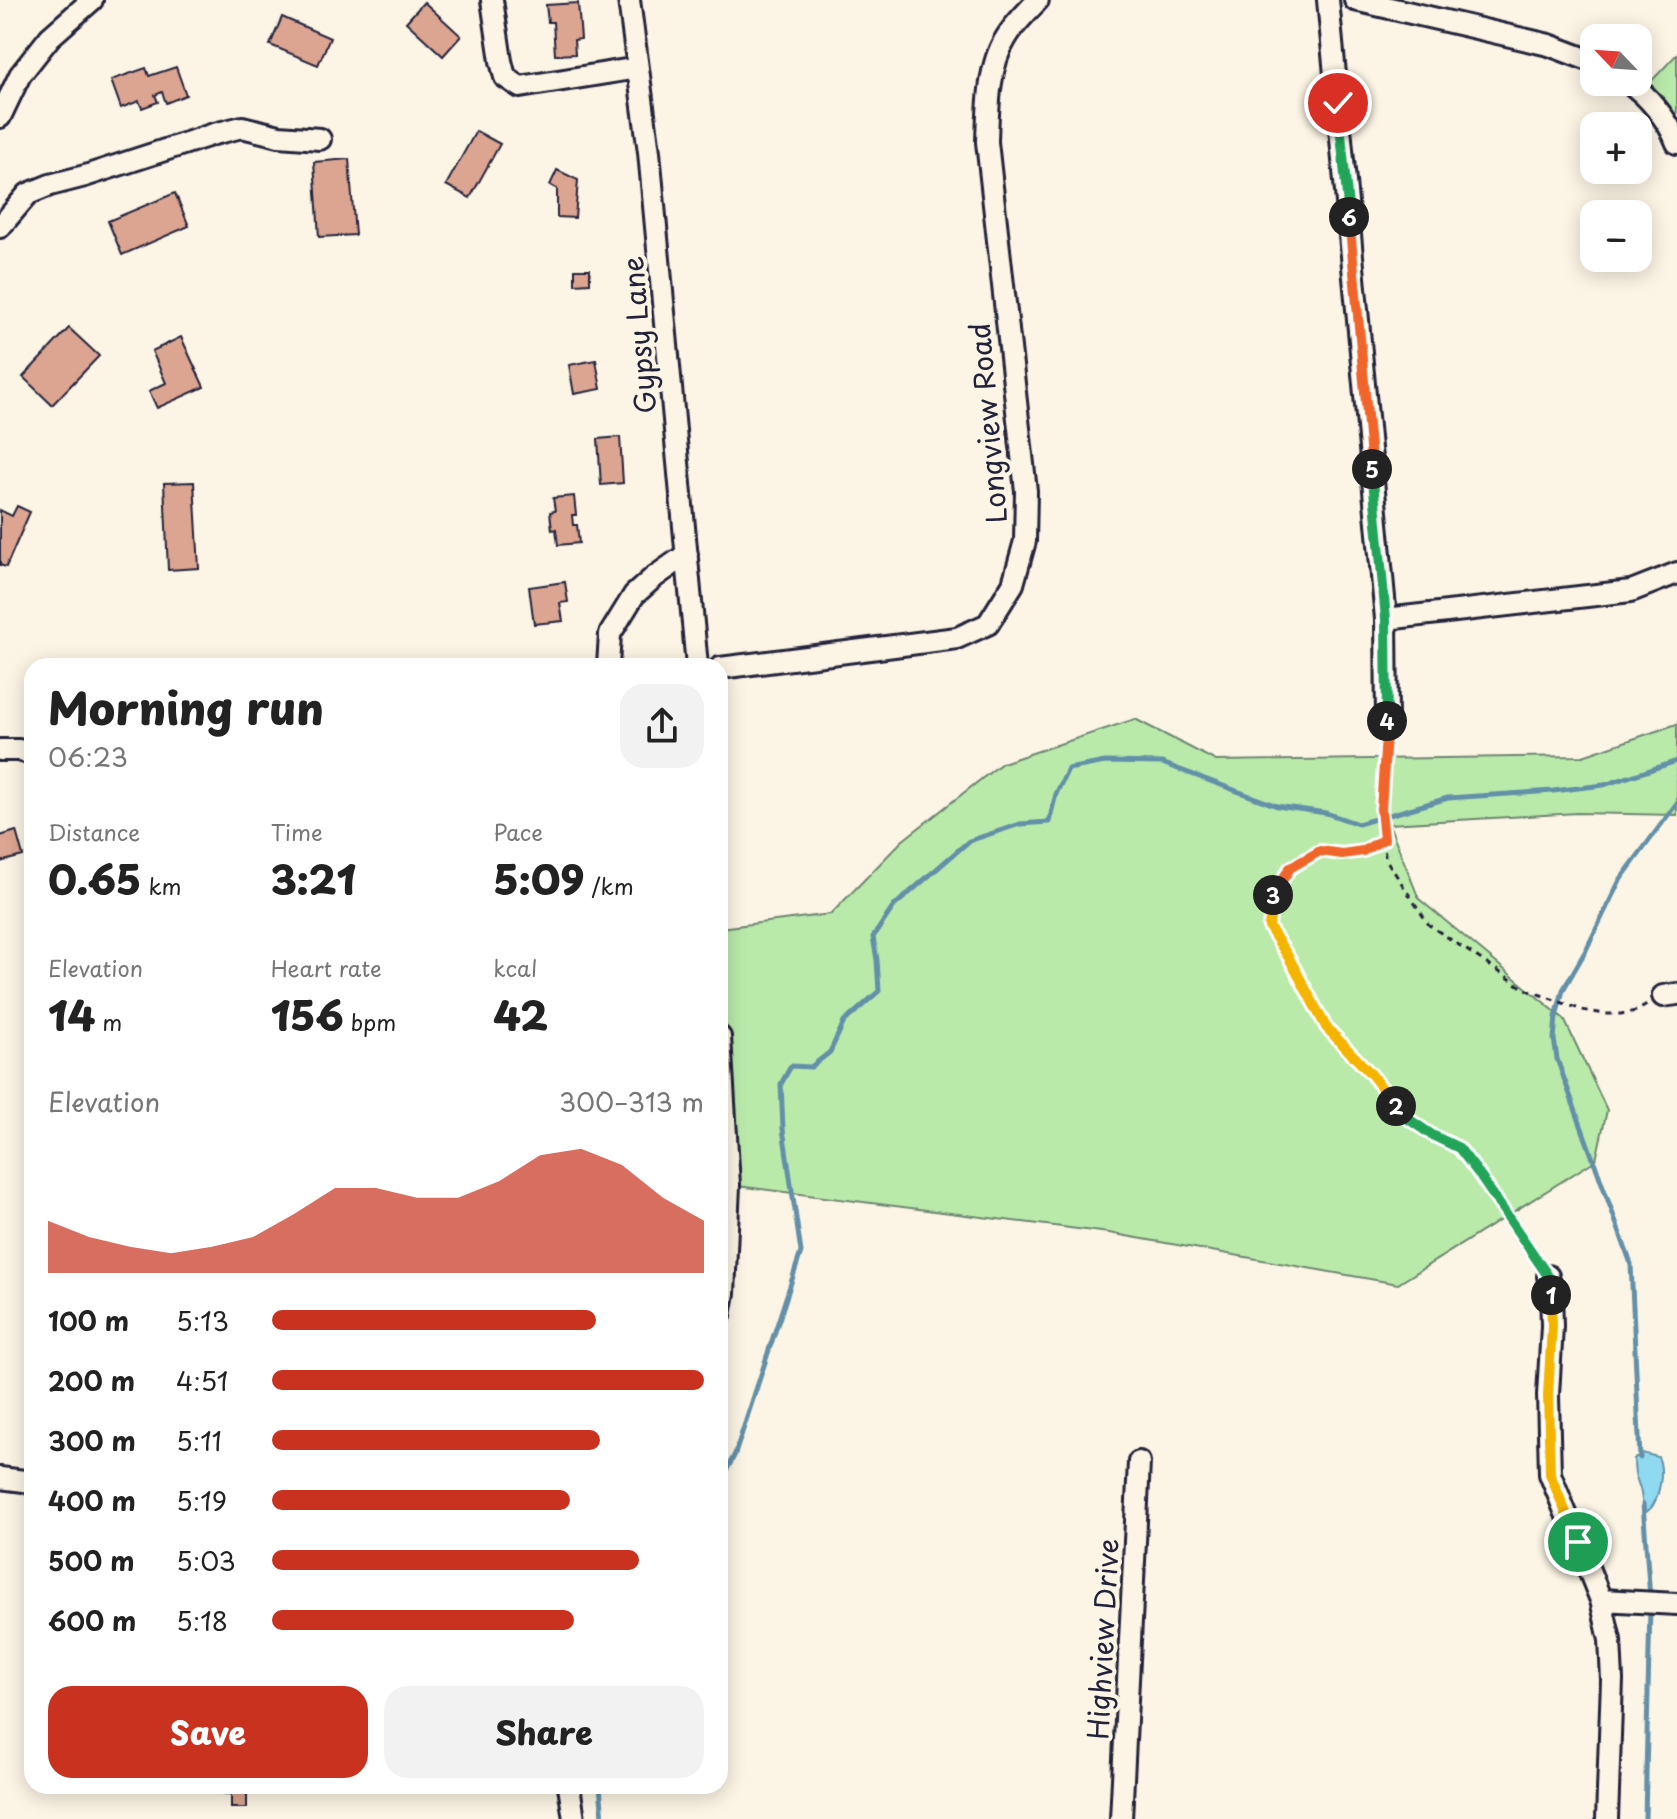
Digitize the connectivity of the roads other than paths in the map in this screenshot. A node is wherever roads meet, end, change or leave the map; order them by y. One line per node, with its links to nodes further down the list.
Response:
1 (92, 0): 10 (street)
2 (492, 0): 8 (street)
3 (629, 0): 8 (street, Gypsy Lane)
4 (1038, 0): 19 (street, Longview Road)
5 (1328, 0): 16 (street)
6 (1355, 0): 7 (street)
7 (1580, 57)
8 (638, 68): 14 (street, Gypsy Lane)
9 (1646, 96): 12 (street)
10 (0, 117)
11 (320, 139): 13 (street)
12 (1677, 143)
13 (0, 227)
14 (687, 554): 17 (street); 18 (street, Gypsy Lane)
15 (1677, 573): 16 (street)
16 (1386, 619): 20 (street)
17 (608, 658)
18 (696, 658)
19 (728, 667)
20 (1387, 721)
21 (0, 750): 22 (street)
22 (24, 752)
23 (728, 1169): 24 (street)
24 (728, 1207)
25 (1548, 1276): 29 (street)
26 (1139, 1462): 33 (street, Highview Drive)
27 (0, 1478): 28 (street)
28 (24, 1481)
29 (1601, 1600): 30 (street); 34 (street)
30 (1677, 1604)
31 (570, 1794): 32 (street)
32 (574, 1819)
33 (1121, 1819)
34 (1607, 1819)

